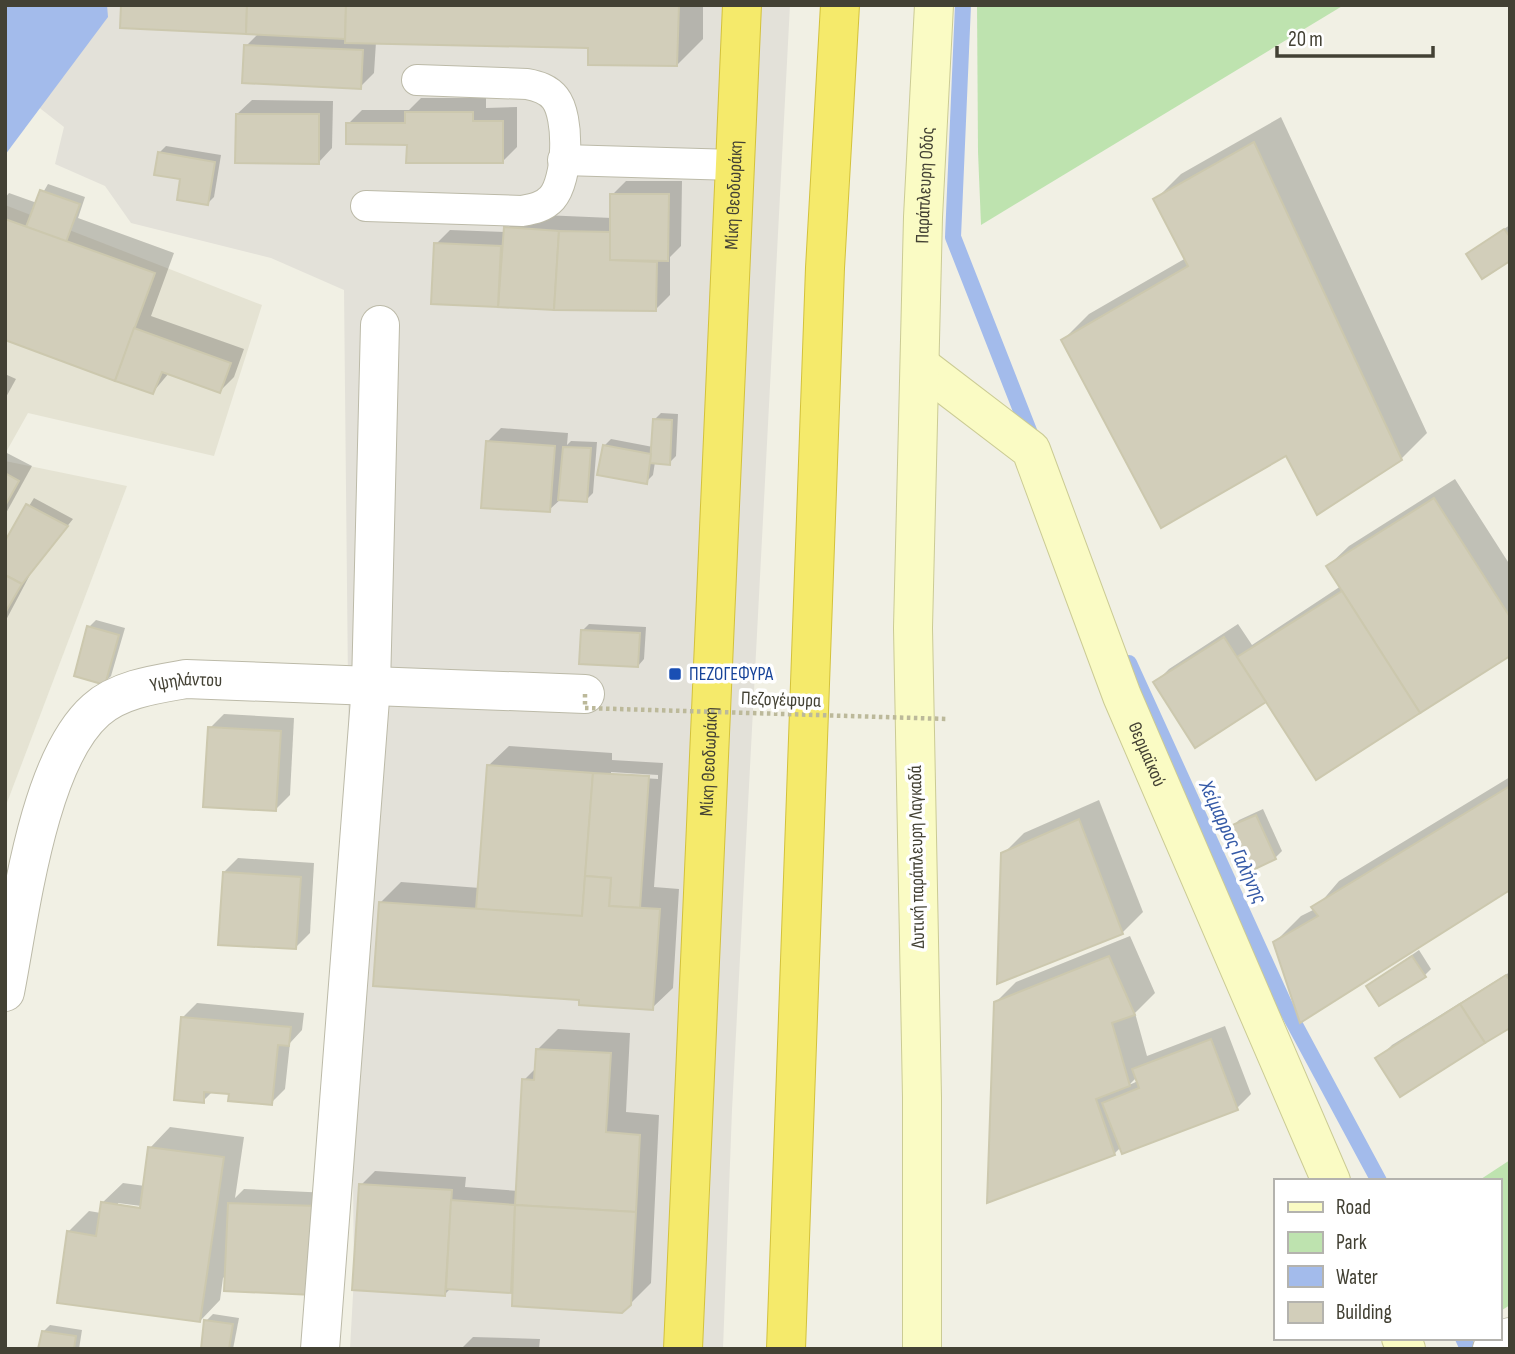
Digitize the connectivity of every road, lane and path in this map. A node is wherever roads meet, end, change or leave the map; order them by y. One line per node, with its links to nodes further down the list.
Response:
1 (742, 5): 6 (highway, Μίκη Θεοδωράκη)
2 (840, 5): 18 (highway)
3 (934, 5): 9 (street, Παράπλευρη Οδός)
4 (416, 80): 5 (lane)
5 (563, 160): 6 (lane); 7 (lane)
6 (735, 165): 17 (highway, Μίκη Θεοδωράκη)
7 (366, 206)
8 (380, 325): 10 (street)
9 (921, 366): 14 (street, Θερμαϊκού); 19 (street, Δυτική παράπλευρη Λαγκαδά)
10 (371, 686): 11 (street, Υψηλάντου); 13 (street, Υψηλάντου); 16 (street)
11 (585, 694): 12 (path, Πεζογέφυρα, bridge)
12 (948, 719)
13 (5, 992)
14 (1330, 1179)
15 (1510, 1337): 20 (street)
16 (320, 1349)
17 (683, 1349)
18 (786, 1349)
19 (922, 1349)
20 (1492, 1349)

